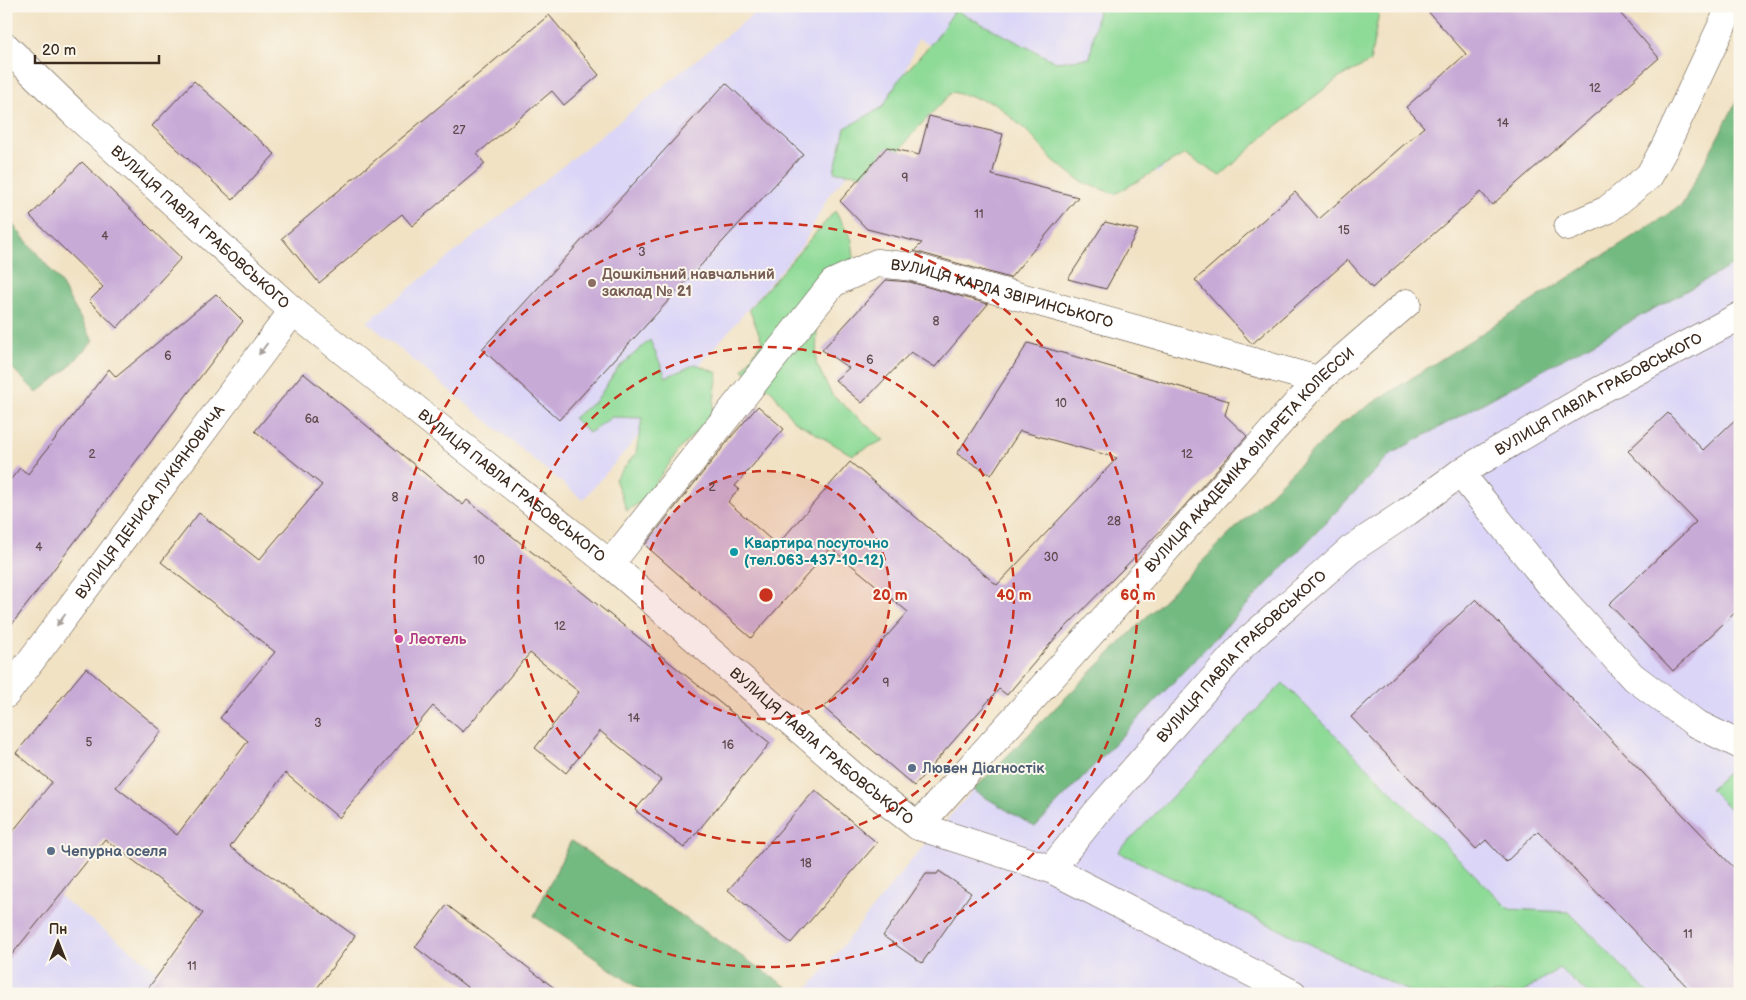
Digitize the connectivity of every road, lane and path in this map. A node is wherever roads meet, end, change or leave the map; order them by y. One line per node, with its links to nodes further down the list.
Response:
1 (1731, 6): 3 (street)
2 (6, 47): 5 (street, ВУЛИЦЯ ПАВЛА ГРАБОВСЬКОГО)
3 (1568, 227)
4 (1407, 303): 7 (street, ВУЛИЦЯ АКАДЕМІКА ФІЛАРЕТА КОЛЕССИ)
5 (293, 311): 9 (street, ВУЛИЦЯ ПАВЛА ГРАБОВСЬКОГО); 10 (street, ВУЛИЦЯ ДЕНИСА ЛУКІЯНОВИЧА, one-way to 10)
6 (1740, 316): 8 (street, ВУЛИЦЯ ПАВЛА ГРАБОВСЬКОГО)
7 (1318, 380): 9 (street, ВУЛИЦЯ КАРЛА ЗВІРИНСЬКОГО); 12 (street, ВУЛИЦЯ АКАДЕМІКА ФІЛАРЕТА КОЛЕССИ)
8 (1460, 473): 11 (street); 13 (street, ВУЛИЦЯ ПАВЛА ГРАБОВСЬКОГО)
9 (610, 564): 12 (street, ВУЛИЦЯ ПАВЛА ГРАБОВСЬКОГО)
10 (6, 694)
11 (1740, 745)
12 (918, 826): 13 (street, ВУЛИЦЯ ПАВЛА ГРАБОВСЬКОГО)
13 (1051, 869): 14 (street, ВУЛИЦЯ ПАВЛА ГРАБОВСЬКОГО)
14 (1293, 994)

